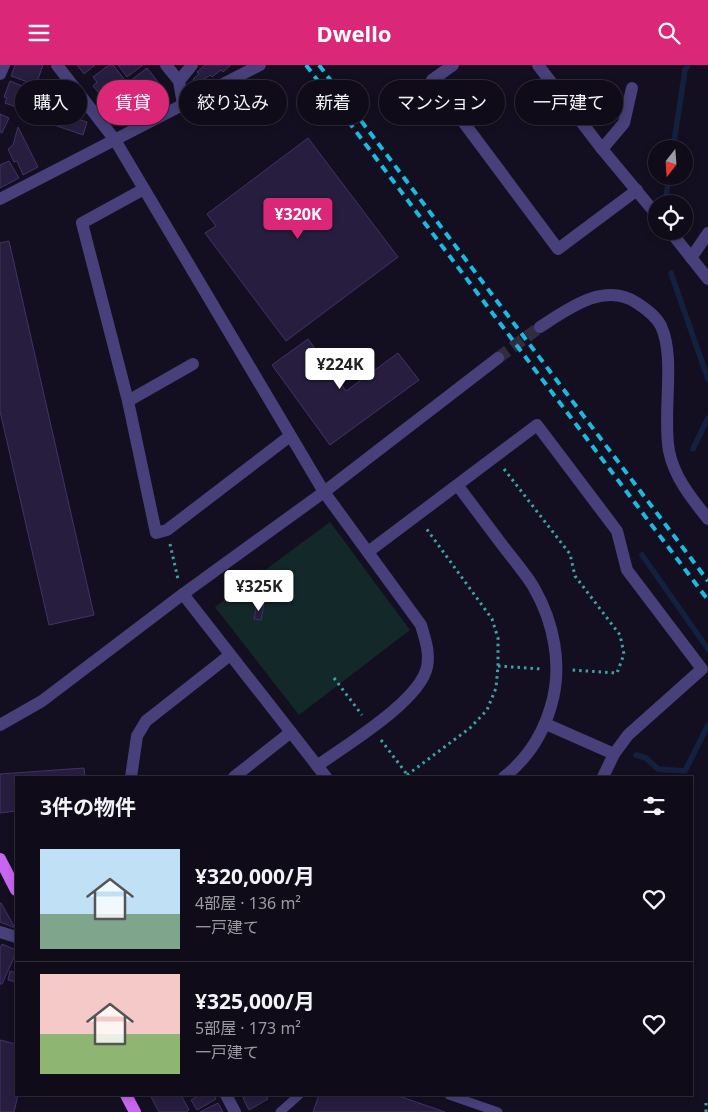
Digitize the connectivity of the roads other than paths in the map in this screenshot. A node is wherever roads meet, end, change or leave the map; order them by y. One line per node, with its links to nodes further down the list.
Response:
1 (4, 65): 8 (street)
2 (57, 65): 14 (street)
3 (166, 65): 11 (street)
4 (192, 65): 9 (street)
5 (260, 65): 10 (street)
6 (453, 65): 17 (street)
7 (538, 65): 15 (street)
8 (0, 75)
9 (180, 80)
10 (231, 80)
11 (179, 81)
12 (632, 88): 15 (street)
13 (179, 107): 14 (street)
14 (115, 140): 16 (street); 18 (street)
15 (602, 149): 17 (street)
16 (144, 189): 27 (street); 28 (street)
17 (637, 190): 19 (street)
18 (0, 199)
19 (648, 204)
20 (708, 233): 22 (street)
21 (677, 240): 22 (street)
22 (691, 258): 23 (street)
23 (708, 279)
24 (540, 327): 31 (street)
25 (498, 358): 30 (street)
26 (193, 364): 27 (street)
27 (128, 401): 28 (street)
28 (290, 436): 30 (street)
29 (458, 486): 32 (street); 35 (street); 38 (street)
30 (324, 492): 32 (street); 33 (street)
31 (708, 519)
32 (368, 552): 39 (street)
33 (181, 588): 34 (street); 36 (street)
34 (230, 655): 37 (street); 40 (street)
35 (546, 724): 38 (street); 43 (street)
36 (0, 725)
37 (290, 733): 39 (street); 41 (street)
38 (614, 754): 44 (street)
39 (317, 766): 42 (street)
40 (131, 776)
41 (235, 776)
42 (325, 776)
43 (505, 776)
44 (603, 776)
45 (0, 859): 46 (main road)
46 (15, 888)
47 (0, 932): 48 (street)
48 (15, 937)
49 (129, 1096): 53 (main road)
50 (227, 1096): 54 (street)
51 (298, 1096): 55 (lane)
52 (452, 1096): 56 (lane)
53 (135, 1112)
54 (235, 1112)
55 (280, 1112)
56 (498, 1112)

